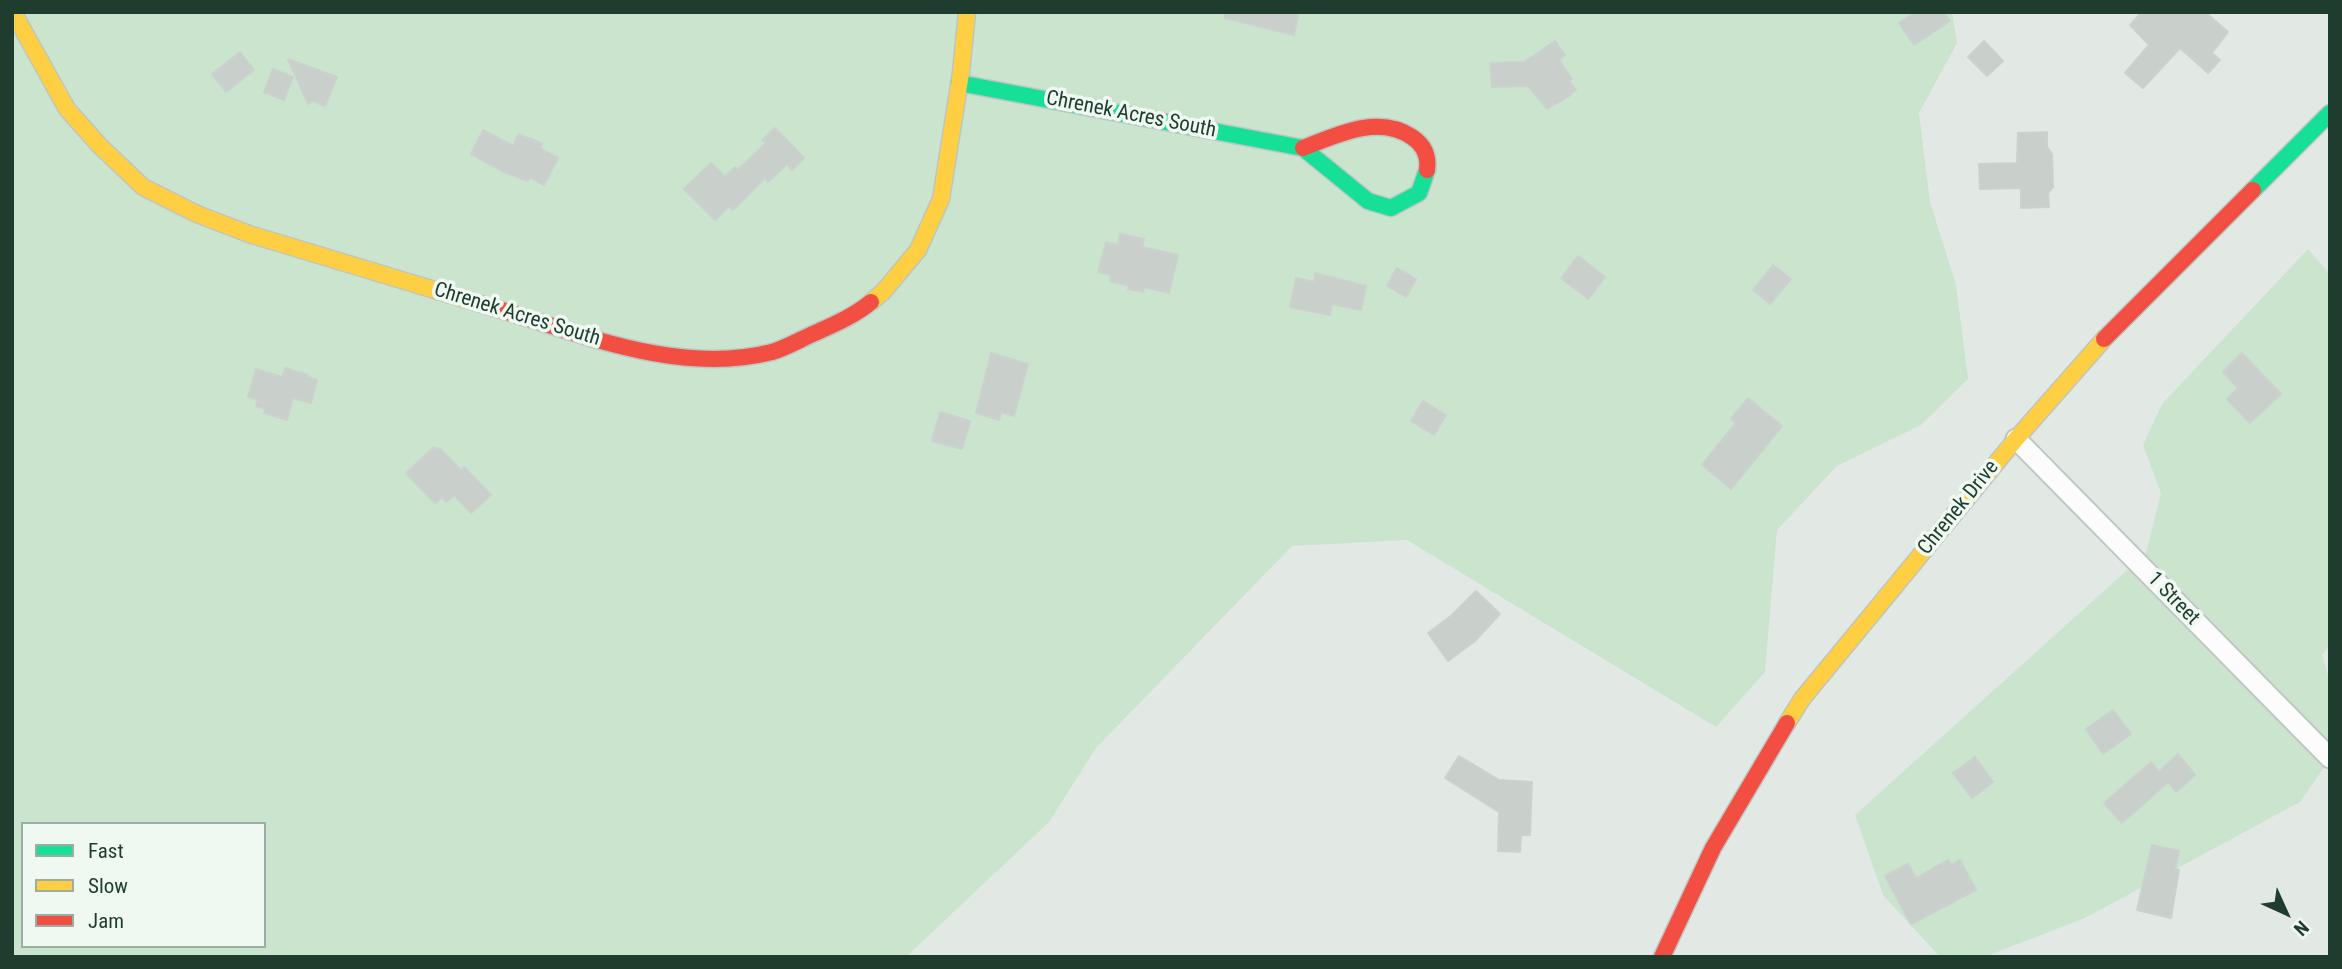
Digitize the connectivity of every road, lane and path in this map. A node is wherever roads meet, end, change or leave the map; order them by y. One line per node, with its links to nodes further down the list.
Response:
1 (13, 12): 3 (street, Chrenek Acres South)
2 (967, 12): 3 (street, Chrenek Acres South)
3 (959, 83): 5 (street, Chrenek Acres South)
4 (2330, 113): 6 (street, Chrenek Drive)
5 (1303, 148): 5 (street, Chrenek Acres South)
6 (2016, 439): 7 (street, 1 Street); 8 (street, Chrenek Drive)
7 (2330, 758)
8 (1662, 957)

